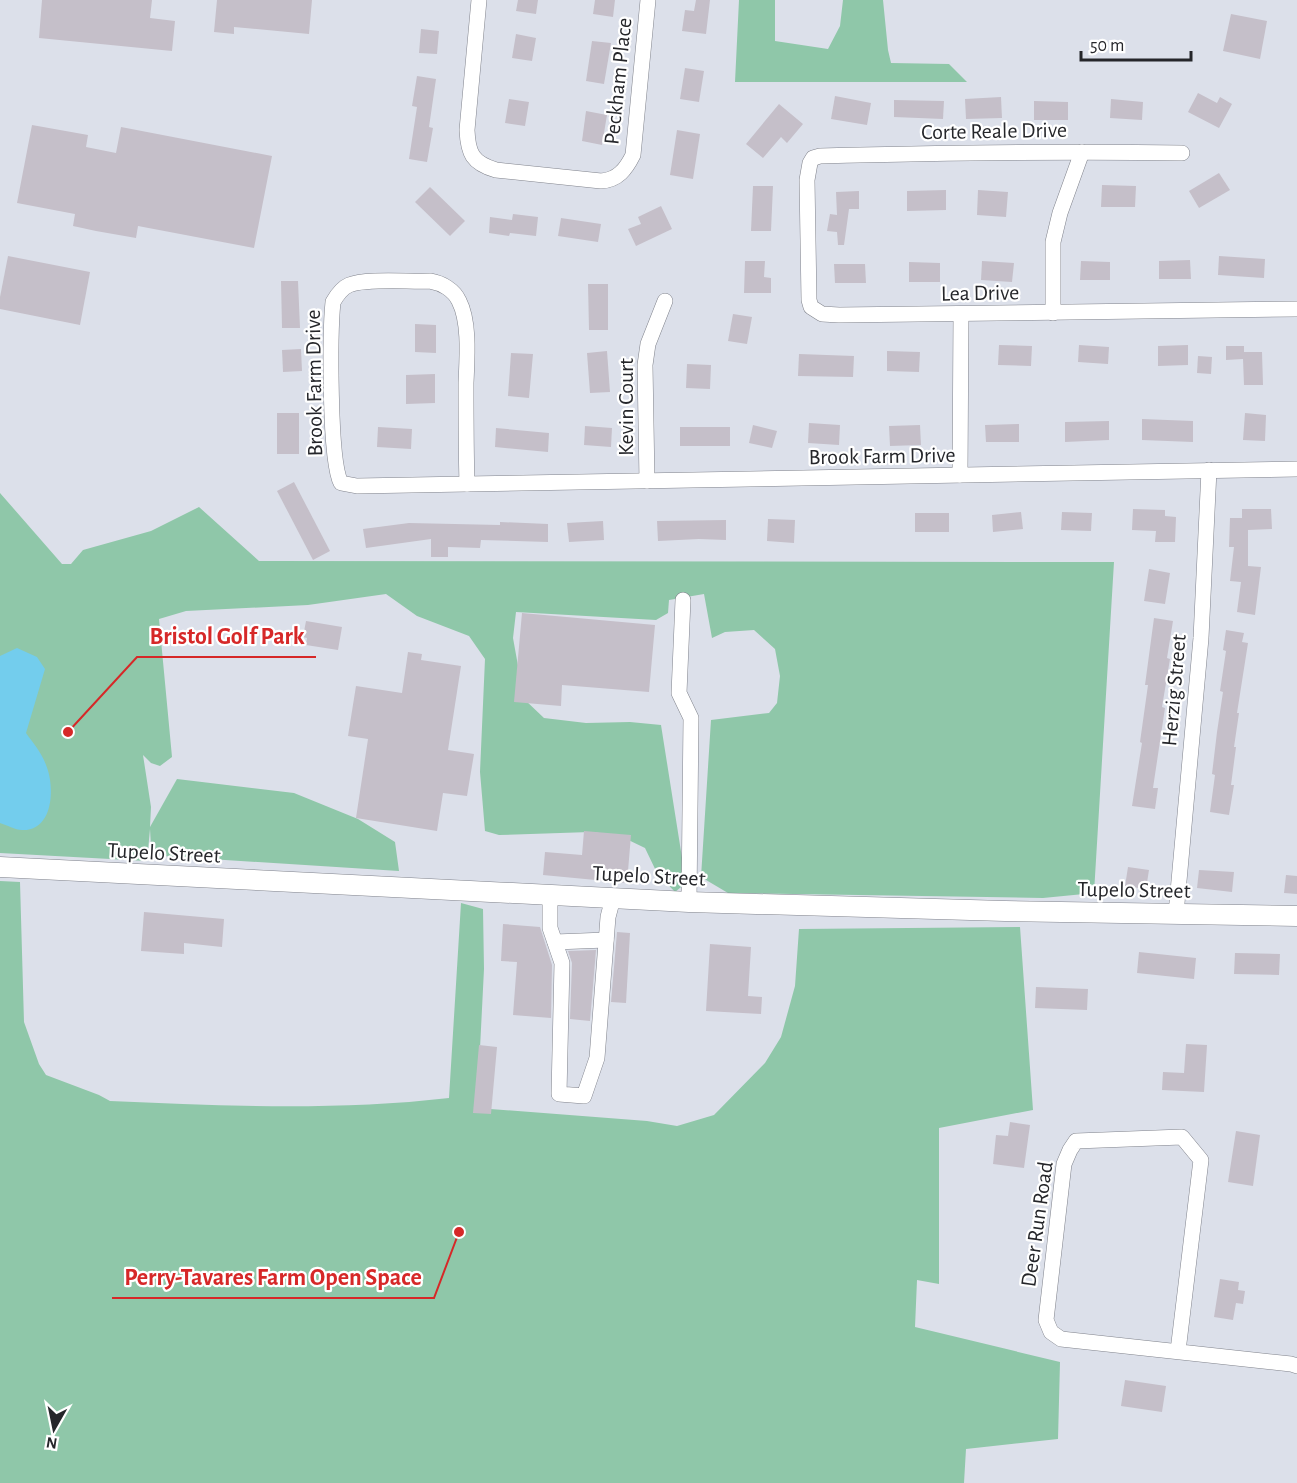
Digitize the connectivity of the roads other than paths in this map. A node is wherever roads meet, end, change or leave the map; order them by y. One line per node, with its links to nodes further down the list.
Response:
1 (479, 0): 2 (street, Peckham Place)
2 (648, 0)
3 (1082, 152): 4 (street, Corte Reale Drive); 5 (street, Corte Reale Drive); 8 (street)
4 (1182, 153)
5 (810, 163): 9 (street, Lea Drive)
6 (664, 301): 13 (street, Kevin Court)
7 (1297, 309): 8 (street, Lea Drive)
8 (1053, 313): 9 (street, Lea Drive)
9 (961, 315): 12 (street)
10 (1297, 469): 11 (street, Brook Farm Drive)
11 (1209, 470): 12 (street, Brook Farm Drive); 20 (street, Herzig Street)
12 (960, 475): 13 (street, Brook Farm Drive)
13 (647, 481): 14 (street, Brook Farm Drive)
14 (467, 484): 14 (street, Brook Farm Drive)
15 (682, 600): 19 (street)
16 (0, 867): 17 (main road, Tupelo Street)
17 (550, 895): 18 (main road, Tupelo Street); 23 (street)
18 (613, 898): 19 (main road, Tupelo Street); 22 (street)
19 (689, 902): 20 (main road, Tupelo Street)
20 (1176, 914): 21 (main road, Tupelo Street)
21 (1297, 916)
22 (606, 940): 23 (street); 23 (street)
23 (555, 942)
24 (1178, 1351): 24 (street, Deer Run Road); 25 (street, Deer Run Road)
25 (1297, 1366)

